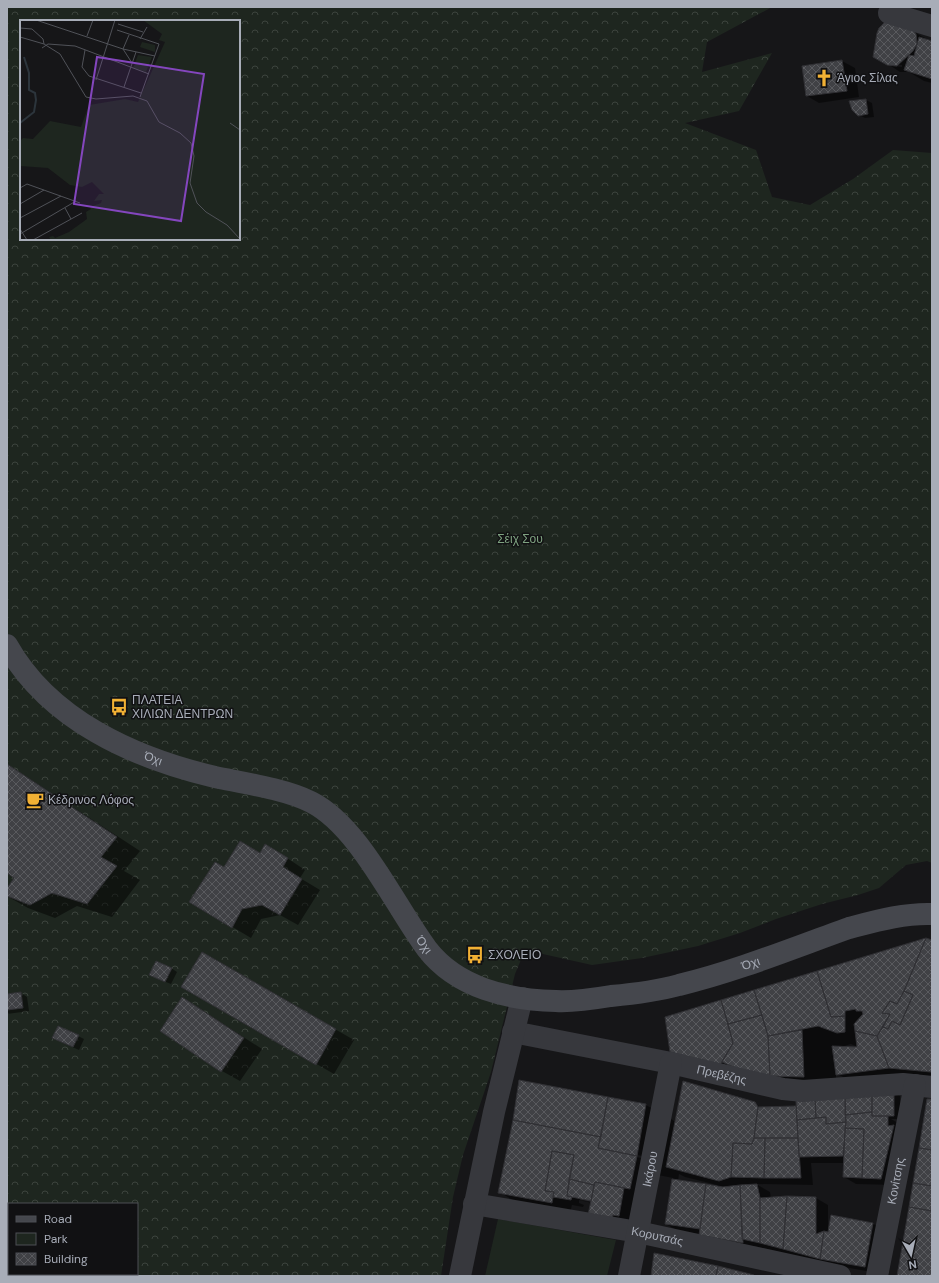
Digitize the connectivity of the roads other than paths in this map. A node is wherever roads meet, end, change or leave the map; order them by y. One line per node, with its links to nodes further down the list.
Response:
1 (889, 13): 2 (street)
2 (928, 21)
3 (7, 645): 5 (main road, Όχι)
4 (932, 914): 5 (main road, Όχι)
5 (522, 998): 6 (street)
6 (513, 1032): 7 (street, Πρεβέζης); 9 (street)
7 (671, 1063): 8 (street, Πρεβέζης); 10 (street, Ικάρου)
8 (923, 1086): 14 (street, Κονίτσης)
9 (474, 1204): 10 (street, Κορυτσάς); 12 (street)
10 (638, 1232): 11 (street, Ικάρου); 13 (street, Κορυτσάς)
11 (630, 1275)
12 (460, 1276)
13 (840, 1276)
14 (877, 1276)

